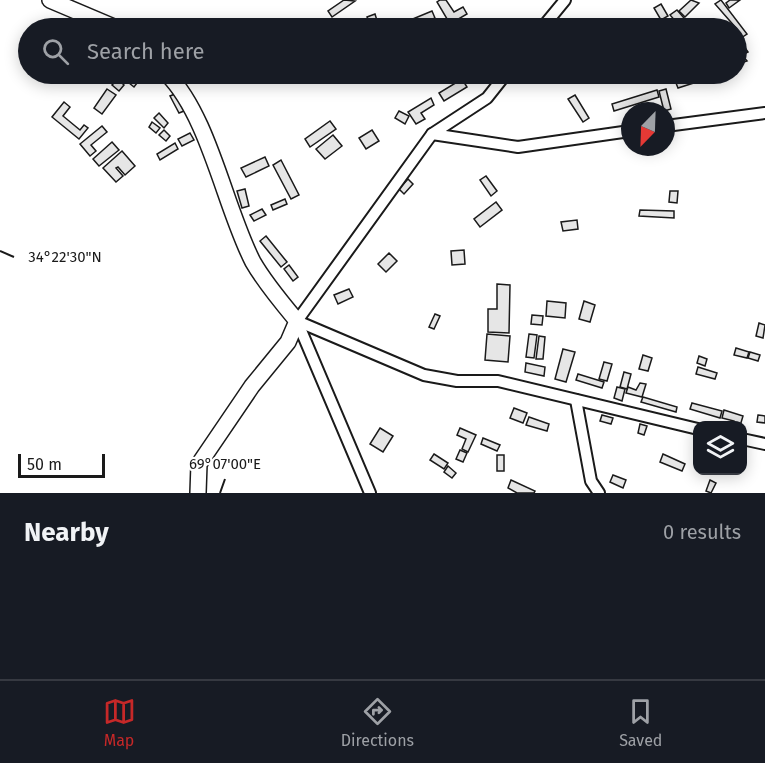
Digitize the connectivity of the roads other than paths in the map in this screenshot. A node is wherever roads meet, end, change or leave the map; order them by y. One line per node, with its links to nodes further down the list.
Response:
1 (50, 0): 3 (street)
2 (566, 0): 4 (street)
3 (92, 18)
4 (551, 18)
5 (177, 84): 11 (street)
6 (498, 84): 10 (street)
7 (765, 113): 8 (street)
8 (675, 125)
9 (621, 132): 10 (street)
10 (432, 134): 11 (street)
11 (297, 321): 12 (street); 16 (street); 17 (street)
12 (576, 400): 13 (street); 18 (street)
13 (693, 428)
14 (747, 440): 15 (street)
15 (765, 444)
16 (198, 493)
17 (370, 493)
18 (599, 493)

